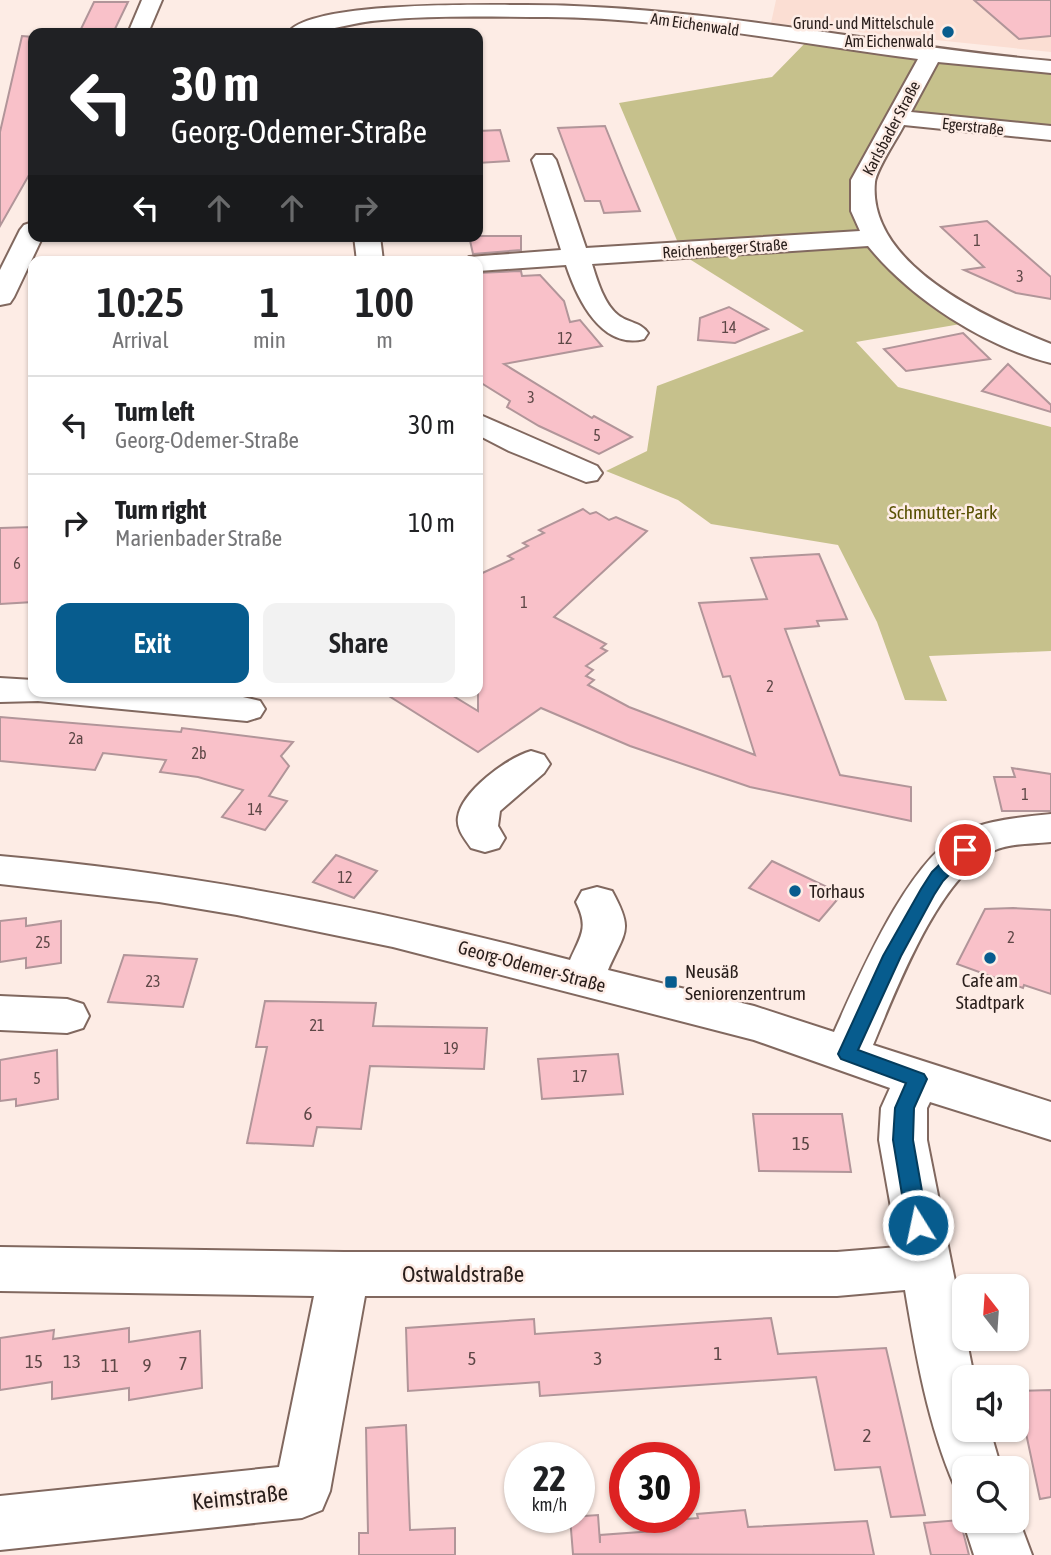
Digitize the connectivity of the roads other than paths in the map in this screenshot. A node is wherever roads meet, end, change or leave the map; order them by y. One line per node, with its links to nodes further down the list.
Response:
1 (152, 0): 4 (street)
2 (356, 8): 5 (street, Am Eichenwald); 6 (street, Am Eichenwald)
3 (761, 10): 6 (street)
4 (140, 28)
5 (310, 28)
6 (748, 31): 7 (street, Am Eichenwald)
7 (930, 56): 8 (street); 9 (street, Am Eichenwald); 10 (street, Karlsbader Straße)
8 (1051, 59)
9 (1051, 67)
10 (896, 117): 11 (street, Egerstraße); 13 (street, Karlsbader Straße)
11 (1051, 133)
12 (544, 160): 15 (street)
13 (875, 238): 15 (street, Reichenberger Straße); 19 (street, Karlsbader Straße)
14 (29, 242): 17 (street)
15 (576, 257): 16 (street, Reichenberger Straße); 18 (street)
16 (483, 263)
17 (13, 286)
18 (634, 332)
19 (1051, 354)
20 (483, 426): 21 (street)
21 (586, 473)
22 (0, 690): 23 (street)
23 (28, 691)
24 (110, 697): 25 (street)
25 (247, 709)
26 (531, 764): 28 (street)
27 (1051, 828): 34 (street)
28 (485, 838)
29 (0, 870): 31 (street, Georg-Odemer-Straße)
30 (597, 902): 31 (street)
31 (582, 979): 34 (street, Georg-Odemer-Straße)
32 (0, 1013): 33 (street)
33 (67, 1016)
34 (847, 1054): 35 (street, Georg-Odemer-Straße)
35 (918, 1079): 36 (street, Georg-Odemer-Straße); 37 (street)
36 (1051, 1121)
37 (925, 1266): 39 (street, Ostwaldstraße); 40 (street)
38 (0, 1269): 39 (street, Ostwaldstraße)
39 (344, 1274): 41 (street, Keimstraße)
40 (970, 1456)
41 (0, 1522)
42 (995, 1533): 43 (street)
43 (1003, 1555)

